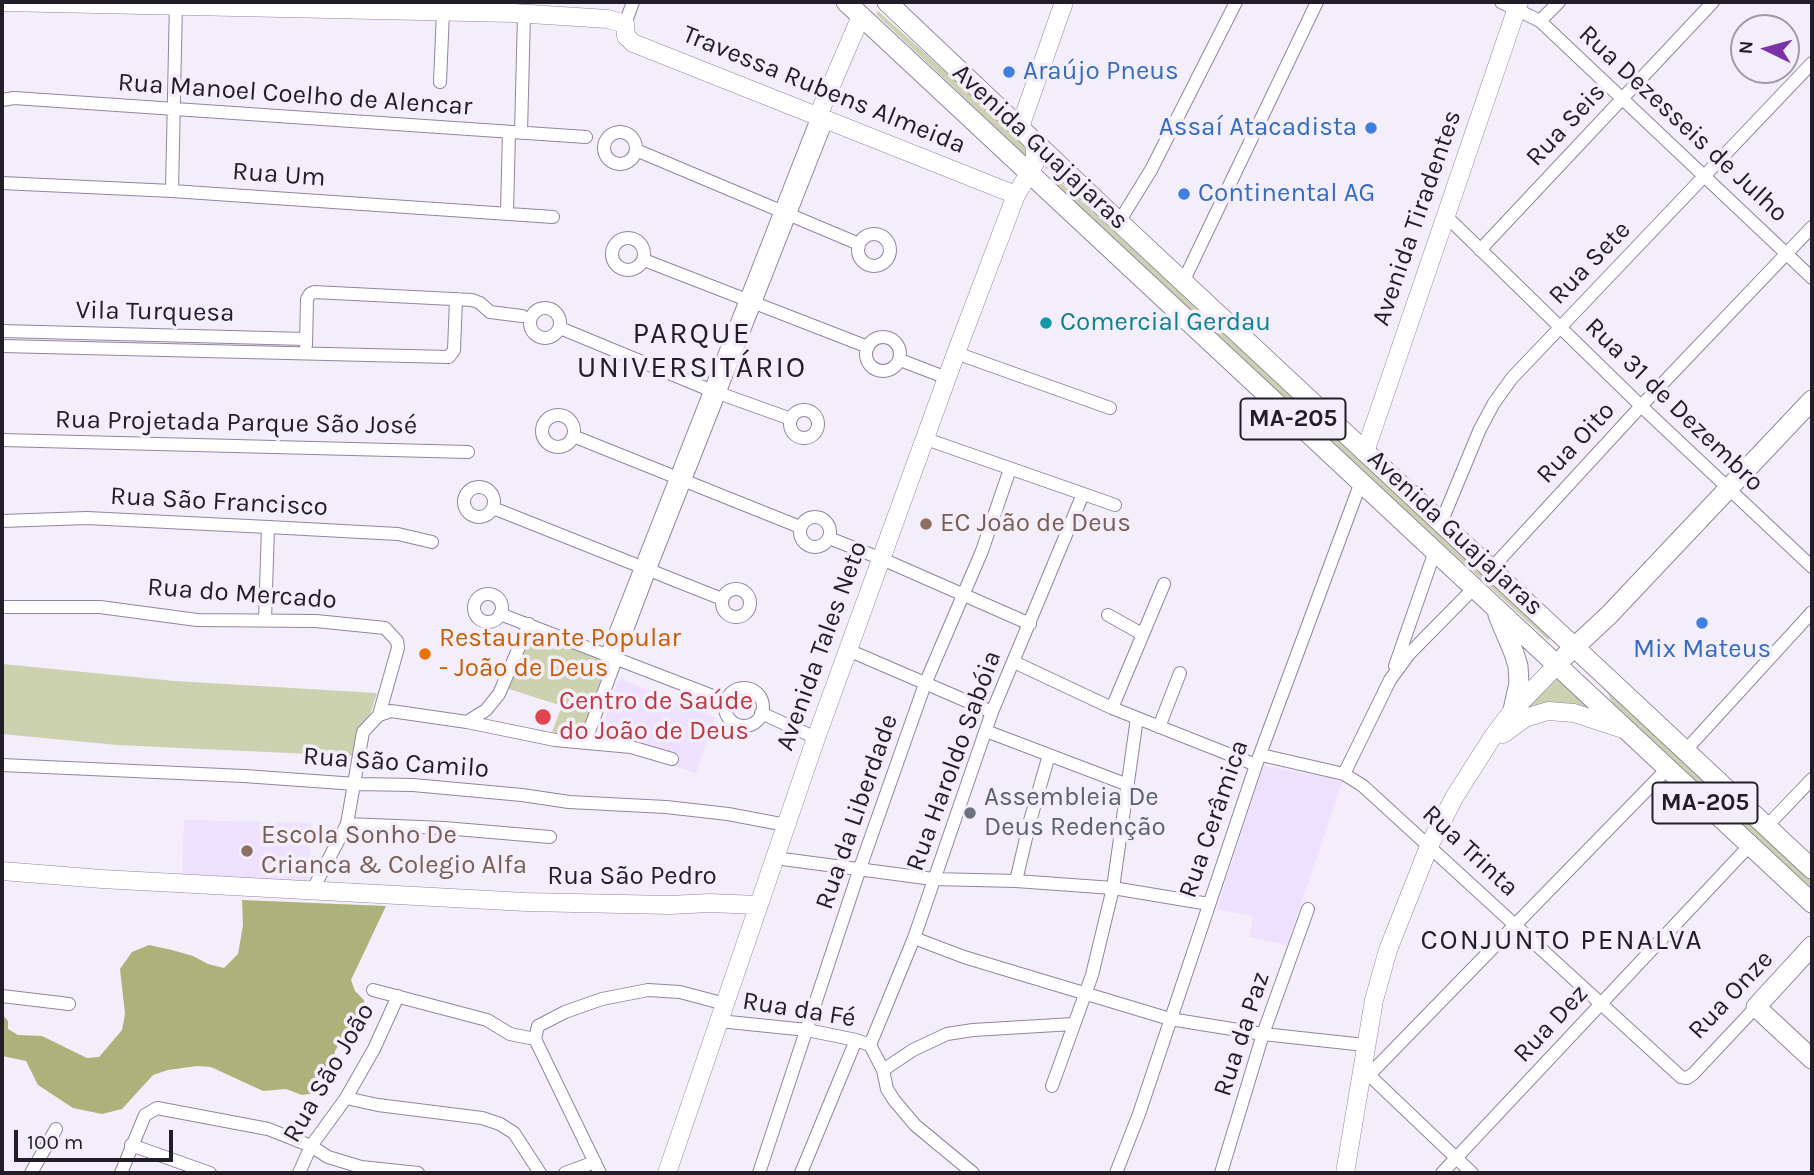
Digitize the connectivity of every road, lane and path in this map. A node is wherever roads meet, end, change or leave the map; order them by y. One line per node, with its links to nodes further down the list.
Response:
1 (2, 2): 2 (street)
2 (9, 2): 11 (street)
3 (633, 2): 18 (street)
4 (846, 2): 16 (main road, Avenida Guajajaras / MA-205)
5 (887, 2): 25 (main road, Avenida Guajajaras / MA-205)
6 (1064, 2): 25 (street)
7 (1236, 2): 39 (street)
8 (1317, 2): 46 (street)
9 (1559, 2): 17 (street)
10 (1713, 2): 21 (street, Rua Seis)
11 (176, 3): 13 (street); 23 (street)
12 (1512, 5): 17 (street, Rua Dezesseis de Julho); 37 (street, Avenida Tiradentes)
13 (347, 6): 15 (street)
14 (517, 9): 15 (street); 18 (street); 26 (street)
15 (443, 12): 20 (street)
16 (861, 16): 24 (street); 30 (main road, Avenida Guajajaras / MA-205)
17 (1540, 21): 21 (street, Rua Dezesseis de Julho)
18 (625, 24): 24 (street, Travessa Rubens Almeida)
19 (1812, 63): 31 (street, Rua Sete)
20 (440, 82)
21 (1623, 98): 31 (street, Rua Dezesseis de Julho); 42 (street, Rua Seis)
22 (2, 100): 23 (street, Rua Manoel Coelho de Alencar)
23 (174, 109): 26 (street, Rua Manoel Coelho de Alencar); 33 (street)
24 (823, 118): 34 (street, Travessa Rubens Almeida); 36 (street)
25 (1020, 127): 28 (main road, Avenida Guajajaras / MA-205)
26 (515, 132): 27 (street, Rua Manoel Coelho de Alencar); 35 (street)
27 (586, 137)
28 (1035, 142): 30 (street, Avenida Tales Neto); 39 (main road, Avenida Guajajaras / MA-205)
29 (636, 150): 36 (street)
30 (1030, 173): 34 (street, Avenida Tales Neto); 74 (main road, Avenida Guajajaras / MA-205)
31 (1706, 176): 43 (street, Rua Dezesseis de Julho); 50 (street, Rua Sete)
32 (2, 183): 33 (street, Rua Um)
33 (172, 191): 35 (street, Rua Um)
34 (1016, 195): 59 (street, Avenida Tales Neto)
35 (507, 212): 38 (street, Rua Um)
36 (786, 212): 41 (street); 48 (street)
37 (1446, 216): 42 (street, Rua 31 de Dezembro); 71 (street, Avenida Tiradentes)
38 (553, 217)
39 (1119, 222): 46 (main road, Avenida Guajajaras / MA-205)
40 (1812, 227): 43 (street, Rua Oito)
41 (859, 244)
42 (1480, 250): 50 (street, Rua 31 de Dezembro)
43 (1787, 254): 45 (street, Rua Dezesseis de Julho); 64 (street, Rua Oito)
44 (644, 260): 48 (street)
45 (1812, 278)
46 (1183, 282): 71 (main road, Avenida Guajajaras / MA-205)
47 (456, 299): 49 (street); 54 (street); 58 (street, Vila Turquesa)
48 (750, 302): 56 (street); 62 (street)
49 (522, 316)
50 (1559, 327): 64 (street, Rua 31 de Dezembro); 80 (street, Rua Sete)
51 (560, 328): 62 (street)
52 (3, 331): 53 (street, Vila Turquesa); 55 (street)
53 (180, 336): 54 (street, Vila Turquesa); 57 (street)
54 (306, 339): 58 (street)
55 (3, 346): 57 (street, Vila Turquesa)
56 (867, 347): 60 (street); 60 (street)
57 (180, 350): 58 (street, Vila Turquesa)
58 (306, 352)
59 (956, 353): 61 (street, Avenida Tales Neto); 65 (street)
60 (900, 360): 61 (street)
61 (947, 378): 68 (street, Avenida Tales Neto)
62 (715, 392): 66 (street); 73 (street)
63 (1812, 400): 75 (main road)
64 (1641, 406): 75 (street, Rua 31 de Dezembro); 89 (street, Rua Oito)
65 (1110, 408)
66 (791, 419)
67 (573, 436): 73 (street)
68 (926, 439): 72 (street); 86 (street, Avenida Tales Neto)
69 (2, 440): 70 (street, Rua Projetada Parque São José)
70 (468, 452)
71 (1365, 452): 80 (main road, Avenida Guajajaras / MA-205)
72 (1010, 469): 76 (street); 92 (street, Rua da Liberdade)
73 (680, 480): 82 (street); 87 (street)
74 (1361, 482): 85 (main road, Avenida Guajajaras / MA-205); 134 (street, Rua Cerâmica)
75 (1728, 489): 88 (street, Rua 31 de Dezembro); 99 (main road)
76 (1083, 494): 77 (street); 103 (street, Rua Haroldo Sabóia)
77 (1115, 505)
78 (493, 508): 87 (street)
79 (2, 521): 81 (street, Rua São Francisco)
80 (1441, 523): 89 (main road, Avenida Guajajaras / MA-205)
81 (268, 527): 84 (street, Rua São Francisco); 100 (street)
82 (800, 527): 83 (street); 83 (street)
83 (829, 538): 86 (street)
84 (432, 542)
85 (1435, 551): 91 (main road, Avenida Guajajaras / MA-205); 112 (street)
86 (882, 559): 92 (street); 106 (street, Avenida Tales Neto)
87 (646, 567): 93 (street); 107 (street)
88 (1812, 567)
89 (1490, 569): 101 (main road, Avenida Guajajaras / MA-205)
90 (1164, 584): 104 (street)
91 (1474, 588): 95 (main road, Avenida Guajajaras / MA-205); 112 (street)
92 (964, 595): 103 (street); 113 (street, Rua da Liberdade)
93 (722, 599)
94 (2, 607): 100 (street, Rua do Mercado)
95 (1494, 608): 109 (main road, Avenida Guajajaras / MA-205); 118 (main road)
96 (1812, 612): 130 (street)
97 (500, 614): 102 (street)
98 (1108, 615): 104 (street)
99 (1609, 615): 101 (main road); 105 (main road); 110 (main road)
100 (265, 620): 121 (street, Rua do Mercado)
101 (1545, 620): 105 (main road, Avenida Guajajaras / MA-205)
102 (529, 624): 107 (street); 116 (street)
103 (1030, 624): 108 (street, Rua Haroldo Sabóia)
104 (1142, 634): 117 (street)
105 (1574, 647): 109 (main road); 110 (main road, Avenida Guajajaras / MA-205)
106 (848, 650): 113 (street); 128 (street, Avenida Tales Neto)
107 (611, 656): 114 (street); 129 (street)
108 (1014, 662): 117 (street, Rua Trinta); 119 (street, Rua Haroldo Sabóia)
109 (1557, 665): 115 (main road, Avenida Guajajaras / MA-205); 118 (street)
110 (1594, 666): 115 (main road); 130 (main road, Avenida Guajajaras / MA-205)
111 (1180, 673): 125 (street)
112 (1390, 680): 137 (street)
113 (925, 684): 119 (street); 148 (street, Rua da Liberdade)
114 (726, 701): 120 (street); 120 (street)
115 (1597, 702): 127 (main road, Avenida Guajajaras / MA-205)
116 (492, 704): 123 (street); 124 (street)
117 (1112, 708): 122 (street, Rua Trinta)
118 (1513, 710): 132 (street)
119 (992, 712): 126 (street, Rua Haroldo Sabóia)
120 (761, 713): 128 (street)
121 (379, 715): 123 (street); 139 (street, Rua do Mercado)
122 (1137, 718): 125 (street, Rua Trinta); 140 (street)
123 (467, 722): 124 (street)
124 (489, 727): 129 (street)
125 (1159, 727): 134 (street, Rua Trinta)
126 (986, 731): 131 (street); 151 (street, Rua Haroldo Sabóia)
127 (1627, 731): 132 (street); 136 (main road, Avenida Guajajaras / MA-205)
128 (816, 738): 142 (street, Avenida Tales Neto)
129 (585, 742): 133 (street)
130 (1685, 751): 143 (main road, Avenida Guajajaras / MA-205)
131 (1049, 755): 140 (street); 152 (street)
132 (1480, 757): 145 (street)
133 (672, 760)
134 (1259, 760): 137 (street, Rua Trinta); 156 (street, Rua Cerâmica)
135 (2, 765): 139 (street, Rua São Camilo)
136 (1668, 768): 146 (main road, Avenida Guajajaras / MA-205); 159 (street)
137 (1344, 774): 145 (street, Rua Trinta)
138 (1812, 779): 143 (street)
139 (356, 784): 141 (street, Rua do Mercado); 142 (street, Rua São Camilo)
140 (1128, 785): 153 (street)
141 (347, 824): 144 (street); 154 (street, Rua do Mercado)
142 (786, 825): 147 (street, Avenida Tales Neto)
143 (1766, 827): 149 (main road, Avenida Guajajaras / MA-205)
144 (550, 837)
145 (1430, 844): 159 (street, Rua Trinta); 177 (street)
146 (1750, 845): 155 (main road, Avenida Guajajaras / MA-205); 167 (street, Rua Dez)
147 (775, 858): 148 (street); 157 (street, Avenida Tales Neto)
148 (860, 868): 151 (street); 172 (street, Rua da Liberdade)
149 (1812, 869)
150 (2, 871): 154 (street, Rua São Pedro)
151 (933, 879): 152 (street); 160 (street, Rua Haroldo Sabóia)
152 (1016, 881): 153 (street)
153 (1114, 888): 156 (street); 163 (street)
154 (312, 891): 157 (street, Rua São Pedro)
155 (1812, 903)
156 (1209, 904): 170 (street, Rua Cerâmica)
157 (759, 905): 169 (street, Avenida Tales Neto)
158 (1308, 909): 173 (street, Rua da Paz)
159 (1516, 925): 167 (street, Rua Trinta); 180 (street)
160 (914, 938): 163 (street); 176 (street, Rua Haroldo Sabóia)
161 (1812, 946): 168 (main road, Rua Onze)
162 (373, 990): 165 (street)
163 (1086, 992): 170 (street); 171 (street)
164 (2, 996): 166 (street)
165 (398, 996): 174 (street); 183 (street, Rua São João)
166 (69, 1004)
167 (1601, 1004): 181 (street, Rua Trinta); 188 (street, Rua Dez)
168 (1756, 1007): 178 (main road); 181 (street, Rua Onze)
169 (722, 1013): 172 (street, Rua da Fé); 174 (street, Rua da Fé); 198 (street, Avenida Tales Neto)
170 (1170, 1019): 173 (street); 202 (street, Rua Cerâmica)
171 (1073, 1024): 179 (street); 182 (street)
172 (807, 1030): 175 (street, Rua da Fé); 199 (street, Rua da Liberdade)
173 (1263, 1034): 177 (street); 187 (street, Rua da Paz)
174 (535, 1040): 189 (street)
175 (856, 1040): 176 (street, Rua da Fé); 200 (street)
176 (870, 1045): 179 (street, Rua da Fé)
177 (1365, 1045): 180 (street)
178 (1812, 1059)
179 (883, 1070): 201 (street, Rua da Fé)
180 (1364, 1075): 188 (street); 205 (street)
181 (1688, 1078)
182 (1052, 1086)
183 (346, 1098): 186 (street, Rua São João); 196 (street)
184 (56, 1129): 191 (street)
185 (131, 1145): 186 (street); 192 (street); 193 (street)
186 (311, 1146): 190 (street); 194 (street, Rua São João)
187 (1229, 1152): 203 (street, Rua da Paz); 204 (street)
188 (1456, 1158): 206 (street, Rua Dez); 207 (street)
189 (597, 1168): 197 (street)
190 (360, 1170): 195 (street)
191 (31, 1173)
192 (121, 1173)
193 (210, 1173)
194 (299, 1173)
195 (418, 1173)
196 (540, 1173)
197 (565, 1173)
198 (667, 1173)
199 (759, 1173)
200 (801, 1173)
201 (973, 1173)
202 (1116, 1173)
203 (1221, 1173)
204 (1231, 1173)
205 (1345, 1173)
206 (1442, 1173)
207 (1472, 1173)

